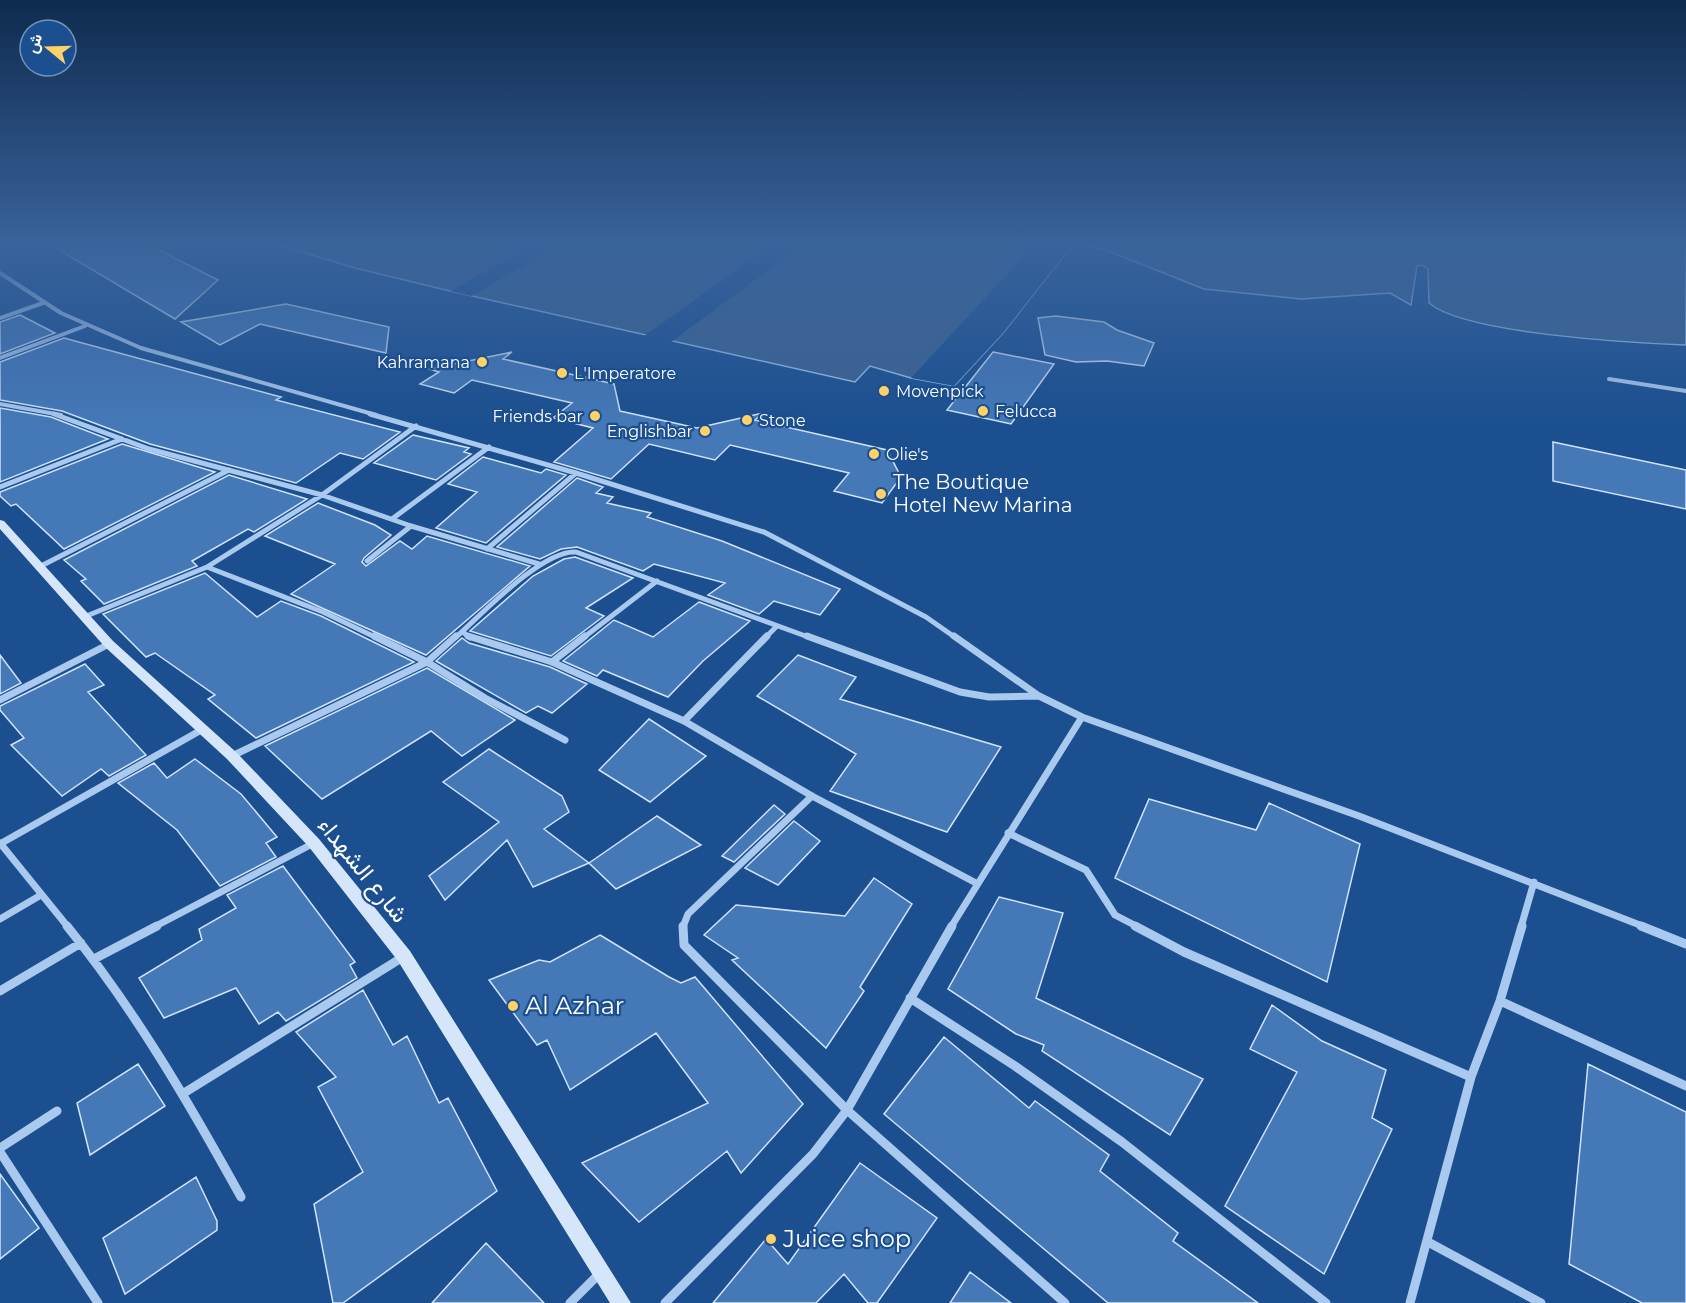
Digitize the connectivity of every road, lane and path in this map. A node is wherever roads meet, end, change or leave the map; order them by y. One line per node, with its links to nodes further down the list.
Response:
1 (38, 305): 3 (street)
2 (46, 305): 4 (street)
3 (0, 318)
4 (85, 326): 5 (street); 9 (street)
5 (0, 358)
6 (1608, 379): 7 (street)
7 (1686, 391)
8 (0, 404): 10 (street)
9 (416, 426): 11 (street); 15 (street)
10 (122, 439): 12 (street); 14 (street)
11 (489, 447): 13 (street); 16 (street)
12 (230, 470): 15 (street); 22 (street)
13 (576, 472): 19 (street); 31 (street)
14 (0, 487)
15 (322, 495): 16 (street); 23 (street)
16 (392, 519): 18 (street)
17 (0, 523): 22 (street, شارع الشهداء)
18 (411, 526): 19 (street); 20 (street)
19 (488, 549): 21 (street)
20 (367, 561)
21 (539, 564): 24 (street); 27 (street)
22 (39, 567): 25 (street, شارع الشهداء)
23 (207, 567): 25 (street); 29 (street)
24 (657, 581): 26 (street); 30 (street)
25 (84, 617): 28 (street, شارع الشهداء)
26 (777, 626): 31 (street); 34 (street)
27 (463, 632): 29 (street); 30 (street)
28 (109, 644): 32 (street); 35 (street, شارع الشهداء)
29 (427, 662): 36 (street); 37 (street)
30 (552, 662): 34 (street)
31 (1039, 696): 33 (street)
32 (0, 700)
33 (1082, 717): 39 (street); 42 (street)
34 (684, 721): 38 (street)
35 (204, 729): 37 (street, شارع الشهداء); 40 (street)
36 (565, 741)
37 (232, 756): 41 (street, شارع الشهداء)
38 (812, 796): 43 (street); 56 (street)
39 (1008, 833): 43 (street); 53 (street)
40 (0, 843): 44 (street)
41 (314, 843): 48 (street, شارع الشهداء); 49 (street)
42 (1534, 882): 47 (street); 52 (street)
43 (976, 883): 51 (street)
44 (41, 895): 45 (street); 46 (street)
45 (0, 919)
46 (81, 943): 49 (street); 50 (street)
47 (1686, 944)
48 (404, 956): 55 (street); 61 (street, شارع الشهداء)
49 (94, 959): 55 (street)
50 (0, 991)
51 (910, 998): 56 (street); 67 (street)
52 (1500, 1001): 53 (street); 54 (street)
53 (1471, 1077): 60 (street)
54 (1686, 1086)
55 (184, 1093): 59 (street)
56 (848, 1110): 65 (street); 66 (street)
57 (57, 1111): 58 (street)
58 (0, 1150): 62 (street)
59 (241, 1197)
60 (1428, 1242): 68 (street); 69 (street)
61 (602, 1270): 63 (street); 64 (street, شارع الشهداء)
62 (98, 1303)
63 (570, 1303)
64 (621, 1303)
65 (665, 1303)
66 (1065, 1303)
67 (1326, 1303)
68 (1410, 1303)
69 (1541, 1303)

